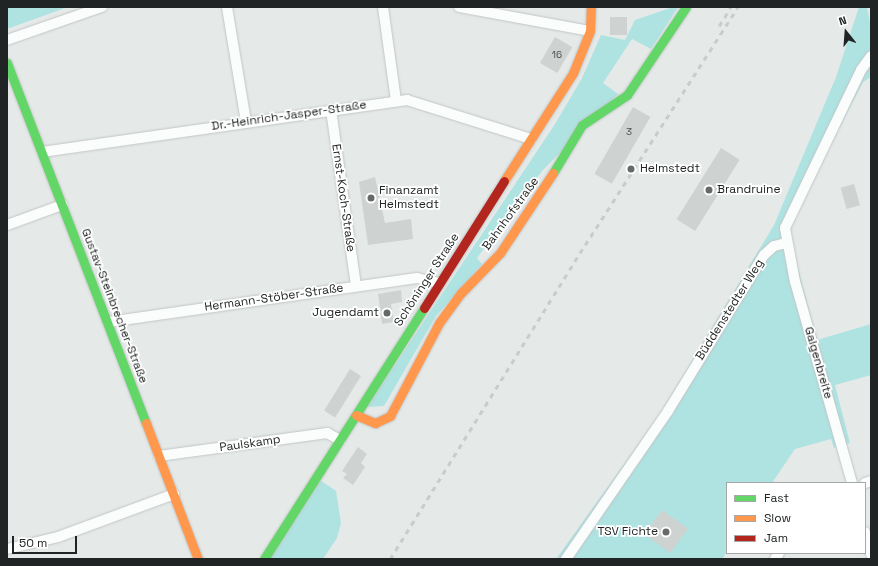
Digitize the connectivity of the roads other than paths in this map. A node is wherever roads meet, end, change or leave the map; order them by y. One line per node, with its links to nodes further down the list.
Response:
1 (102, 7): 8 (street)
2 (227, 7): 13 (street)
3 (383, 7): 11 (street)
4 (459, 7): 7 (street)
5 (591, 7): 7 (street, Schöninger Straße)
6 (686, 7): 22 (street, Bahnhofstraße)
7 (590, 31): 14 (street, Schöninger Straße)
8 (7, 40)
9 (871, 56): 18 (street)
10 (7, 63): 15 (street, Gustav-Steinbrecher-Straße)
11 (396, 101): 12 (street, Dr.-Heinrich-Jasper-Straße); 14 (street, Dr.-Heinrich-Jasper-Straße)
12 (331, 110): 13 (street, Dr.-Heinrich-Jasper-Straße); 20 (street, Ernst-Koch-Straße)
13 (246, 122): 15 (street, Dr.-Heinrich-Jasper-Straße)
14 (531, 139): 19 (street, Schöninger Straße)
15 (42, 152): 16 (street, Gustav-Steinbrecher-Straße)
16 (62, 205): 17 (street); 21 (street, Gustav-Steinbrecher-Straße)
17 (7, 225)
18 (786, 242): 25 (street, Galgenbreite); 32 (street, Büddenstedter Weg)
19 (439, 283): 20 (street, Hermann-Stöber-Straße); 22 (street, Schöninger Straße)
20 (356, 286): 21 (street, Hermann-Stöber-Straße)
21 (108, 322): 24 (street, Gustav-Steinbrecher-Straße)
22 (356, 415): 23 (street, Schöninger Straße)
23 (340, 440): 24 (street, Paulskamp); 31 (street, Schöninger Straße)
24 (159, 456): 26 (street, Gustav-Steinbrecher-Straße)
25 (852, 482)
26 (174, 494): 28 (street); 30 (street, Gustav-Steinbrecher-Straße)
27 (866, 536): 29 (street)
28 (7, 549)
29 (871, 554)
30 (198, 559)
31 (264, 559)
32 (566, 559)

